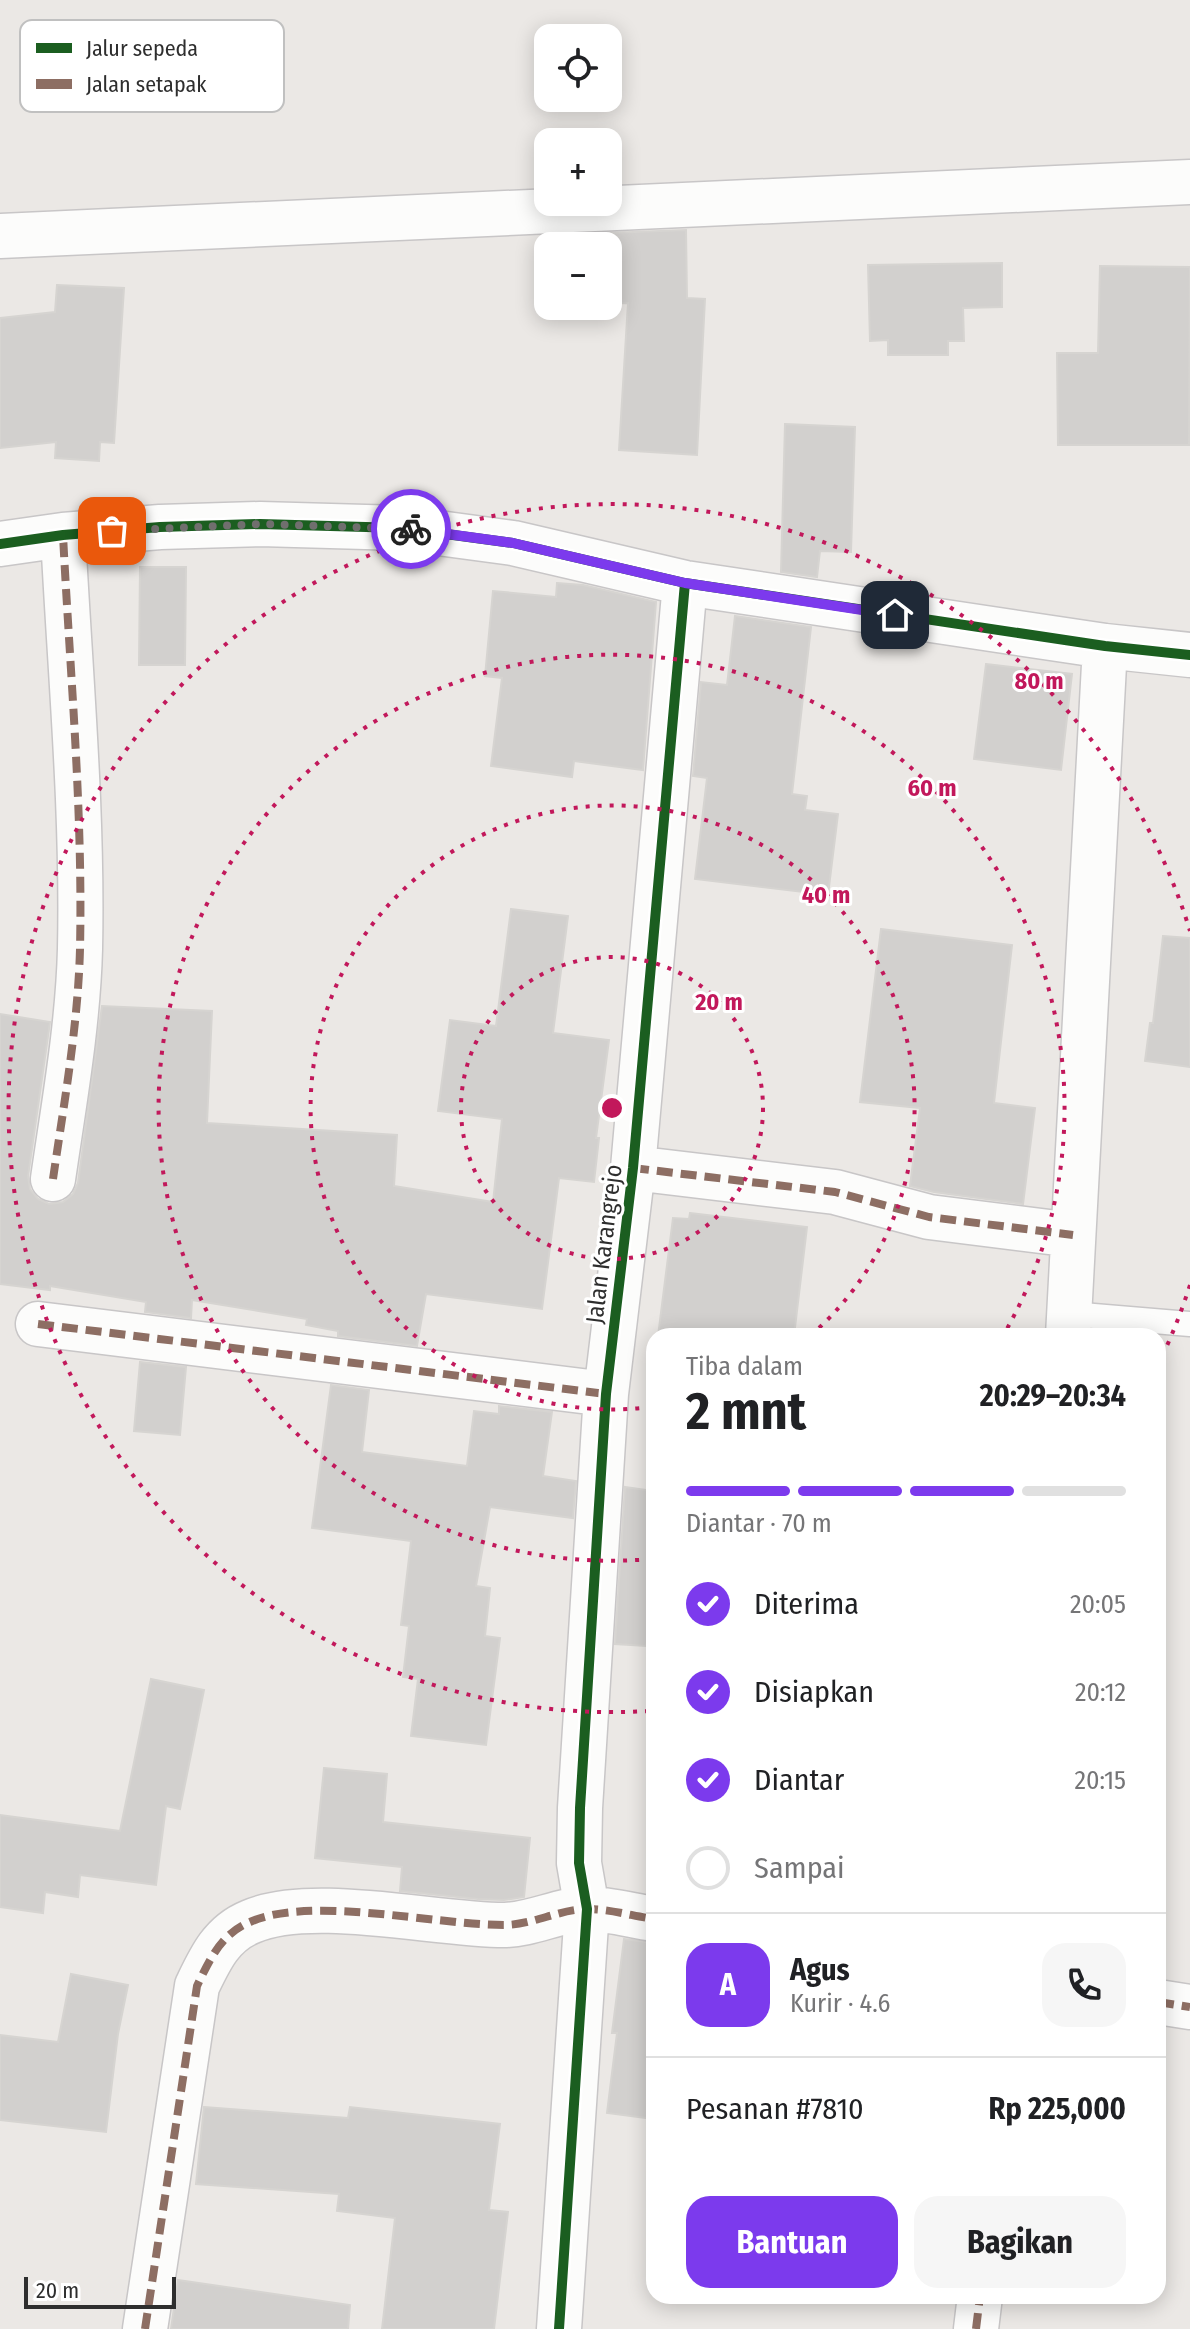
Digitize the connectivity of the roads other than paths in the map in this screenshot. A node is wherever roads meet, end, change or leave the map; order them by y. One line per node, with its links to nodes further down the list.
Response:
1 (1190, 182): 2 (street)
2 (0, 236)
3 (63, 535): 4 (street); 5 (street); 9 (street)
4 (0, 544)
5 (685, 583): 6 (street); 8 (street, Jalan Karangrejo)
6 (1105, 646): 7 (street); 10 (street)
7 (1190, 655)
8 (633, 1168): 10 (street); 14 (street, Jalan Karangrejo)
9 (53, 1179)
10 (1073, 1235): 13 (street)
11 (38, 1324): 14 (street)
12 (1190, 1324): 13 (lane)
13 (1069, 1325)
14 (606, 1394): 15 (street, Jalan Karangrejo)
15 (587, 1909): 16 (street); 20 (street); 21 (street, Jalan Karangrejo)
16 (646, 1918)
17 (1166, 2003): 18 (street)
18 (1190, 2007)
19 (979, 2304): 22 (street)
20 (145, 2329)
21 (559, 2329)
22 (976, 2329)

